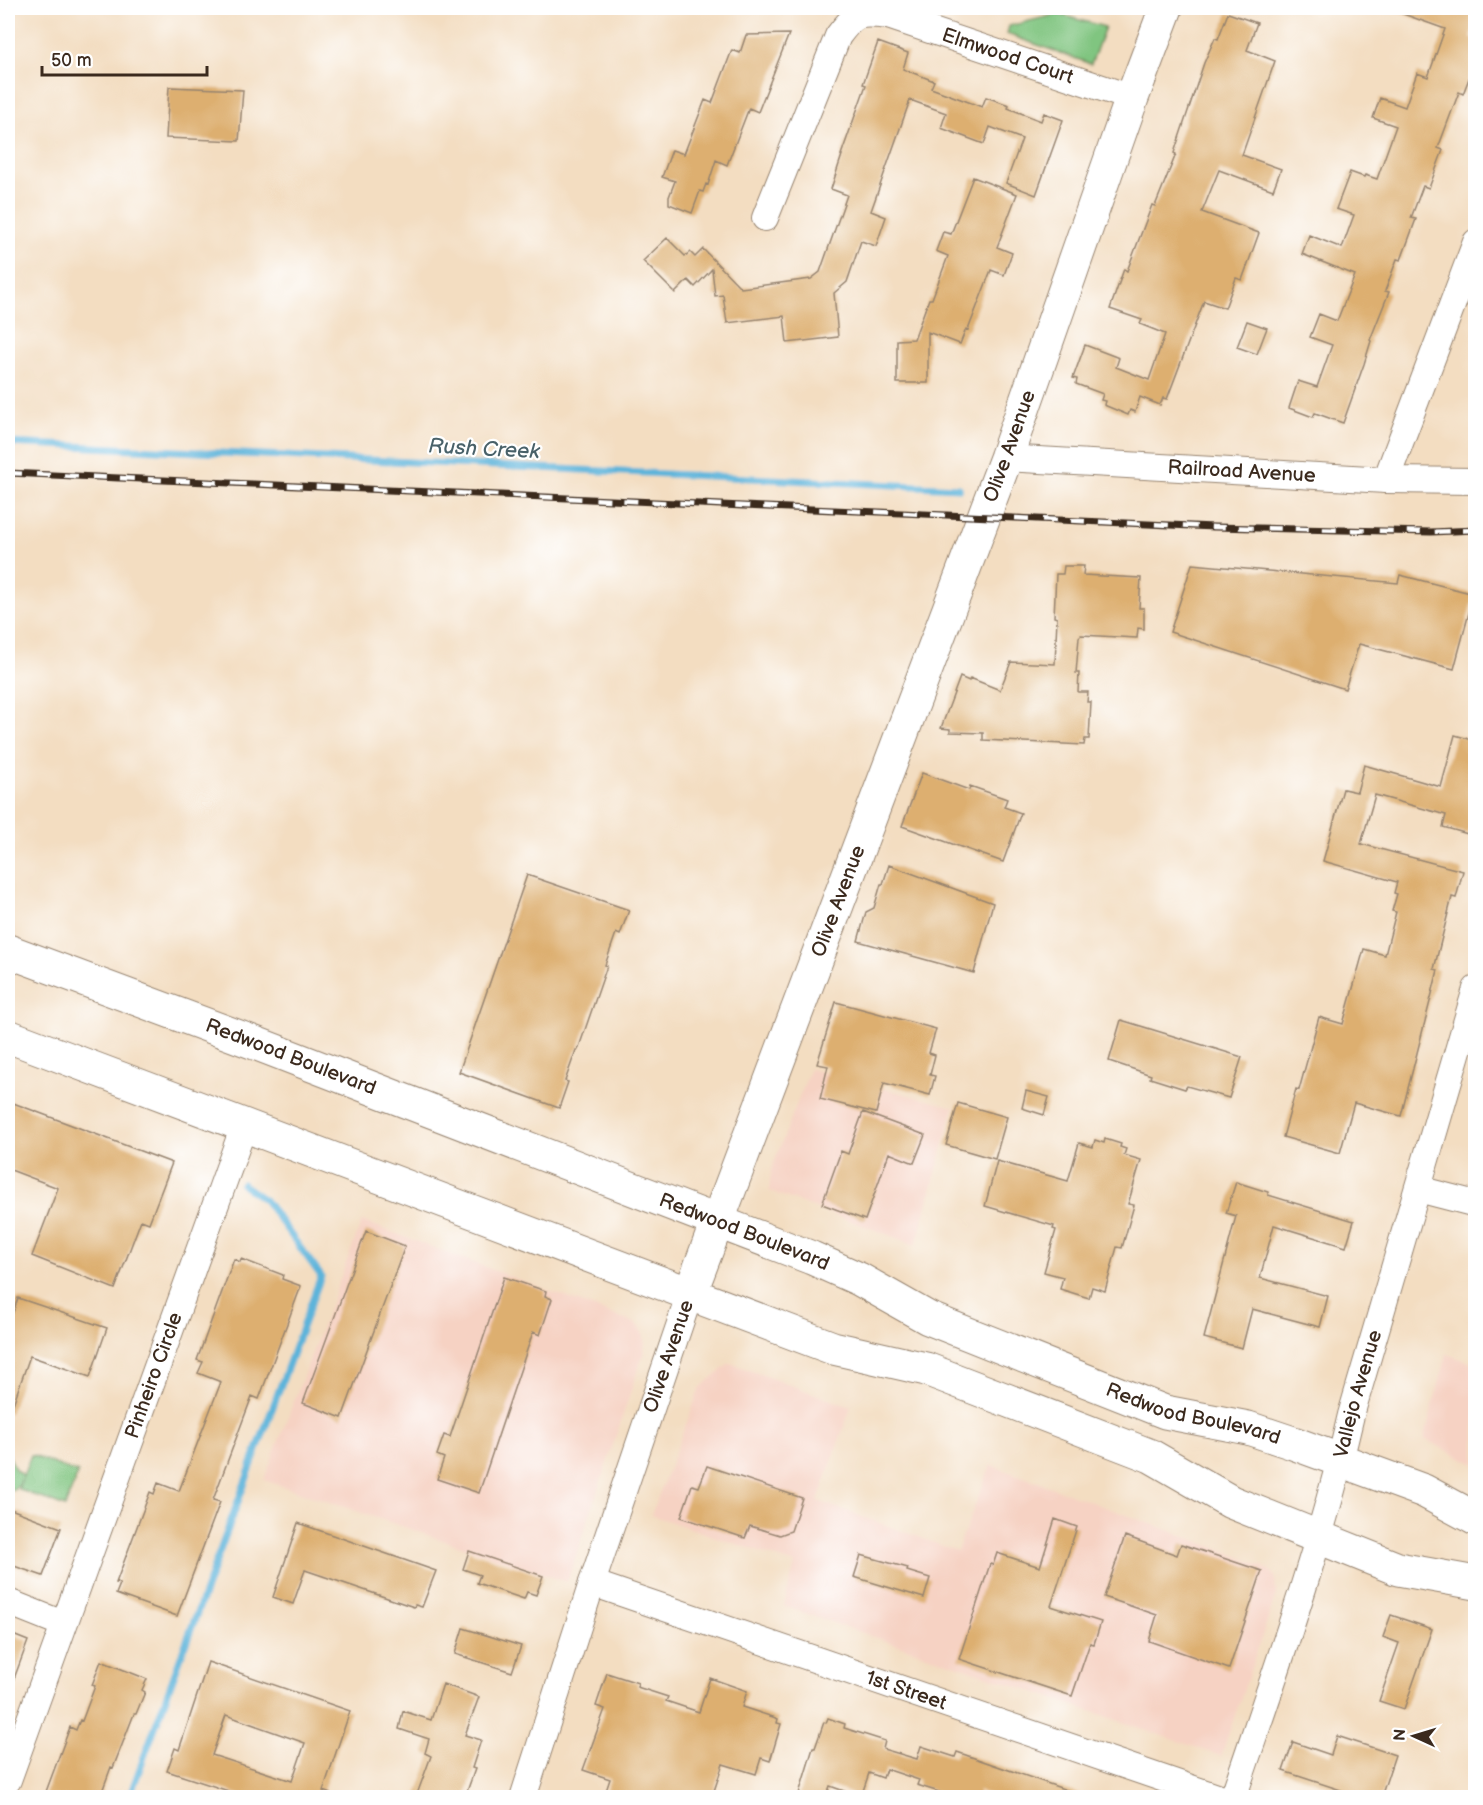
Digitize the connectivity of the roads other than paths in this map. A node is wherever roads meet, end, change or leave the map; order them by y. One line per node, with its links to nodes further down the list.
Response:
1 (1166, 8): 2 (main road, Olive Avenue)
2 (1132, 99): 3 (street, Elmwood Court); 5 (main road, Olive Avenue)
3 (765, 218)
4 (1476, 242): 6 (street)
5 (1006, 458): 6 (street, Railroad Avenue); 14 (main road, Olive Avenue)
6 (1386, 480): 7 (street, Railroad Avenue)
7 (1476, 481)
8 (8, 951): 14 (main road, Redwood Boulevard)
9 (1476, 989): 12 (street, Vallejo Avenue)
10 (8, 1036): 11 (main road)
11 (244, 1126): 15 (main road); 22 (street, Pinheiro Circle)
12 (1418, 1189): 13 (street); 16 (street, Vallejo Avenue)
13 (1476, 1204)
14 (716, 1222): 15 (main road, Olive Avenue); 16 (main road, Redwood Boulevard)
15 (690, 1294): 18 (main road); 19 (street, Olive Avenue)
16 (1340, 1460): 17 (main road, Redwood Boulevard); 18 (street, Vallejo Avenue)
17 (1476, 1519)
18 (1320, 1536): 20 (main road); 27 (street, Vallejo Avenue)
19 (592, 1583): 25 (street, Olive Avenue); 26 (street, 1st Street)
20 (1476, 1583)
21 (8, 1602): 22 (street)
22 (63, 1624): 23 (street, Pinheiro Circle)
23 (19, 1717): 24 (street, Pinheiro Circle)
24 (8, 1780)
25 (522, 1797)
26 (1220, 1797)
27 (1233, 1797)

